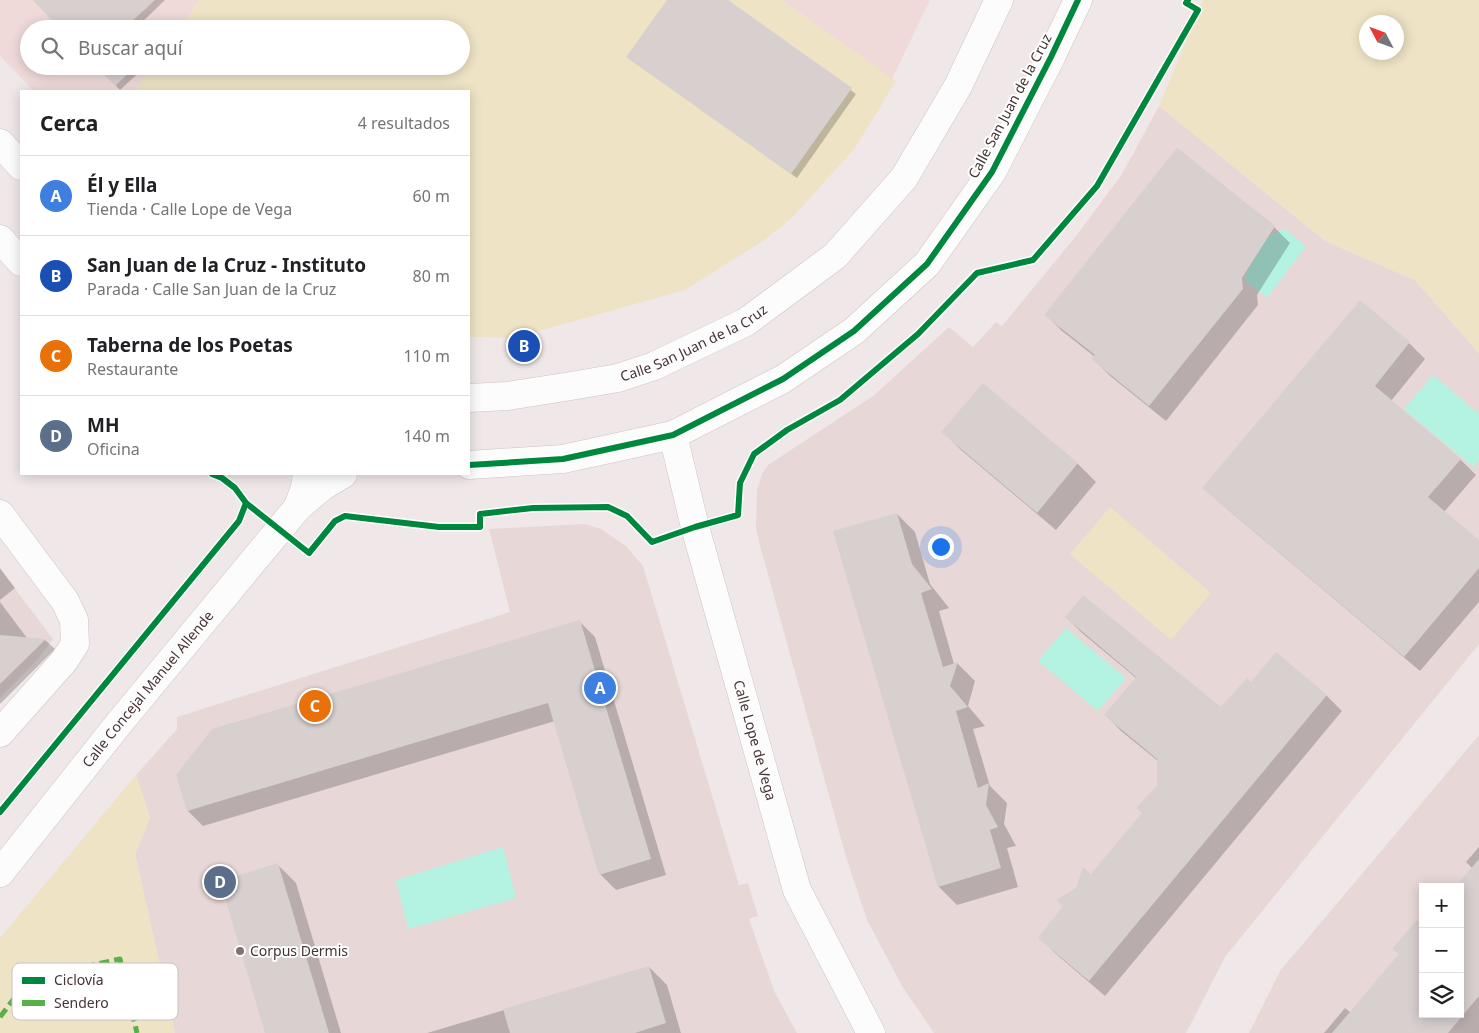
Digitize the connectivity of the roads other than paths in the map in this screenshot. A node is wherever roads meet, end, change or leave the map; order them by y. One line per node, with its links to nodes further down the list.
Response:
1 (999, 0): 7 (street, Calle San Juan de la Cruz)
2 (1078, 0): 8 (street, Calle San Juan de la Cruz)
3 (0, 143): 4 (street)
4 (20, 165)
5 (0, 239): 6 (street)
6 (20, 261)
7 (470, 398)
8 (673, 435): 9 (street, Calle San Juan de la Cruz); 16 (street, Calle Lope de Vega)
9 (470, 465)
10 (307, 475): 12 (street, Calle Concejal Manuel Allende)
11 (341, 475): 12 (street, Calle Concejal Manuel Allende)
12 (298, 507): 15 (street, Calle Concejal Manuel Allende)
13 (0, 514): 14 (street)
14 (0, 733)
15 (0, 873)
16 (871, 1033)

